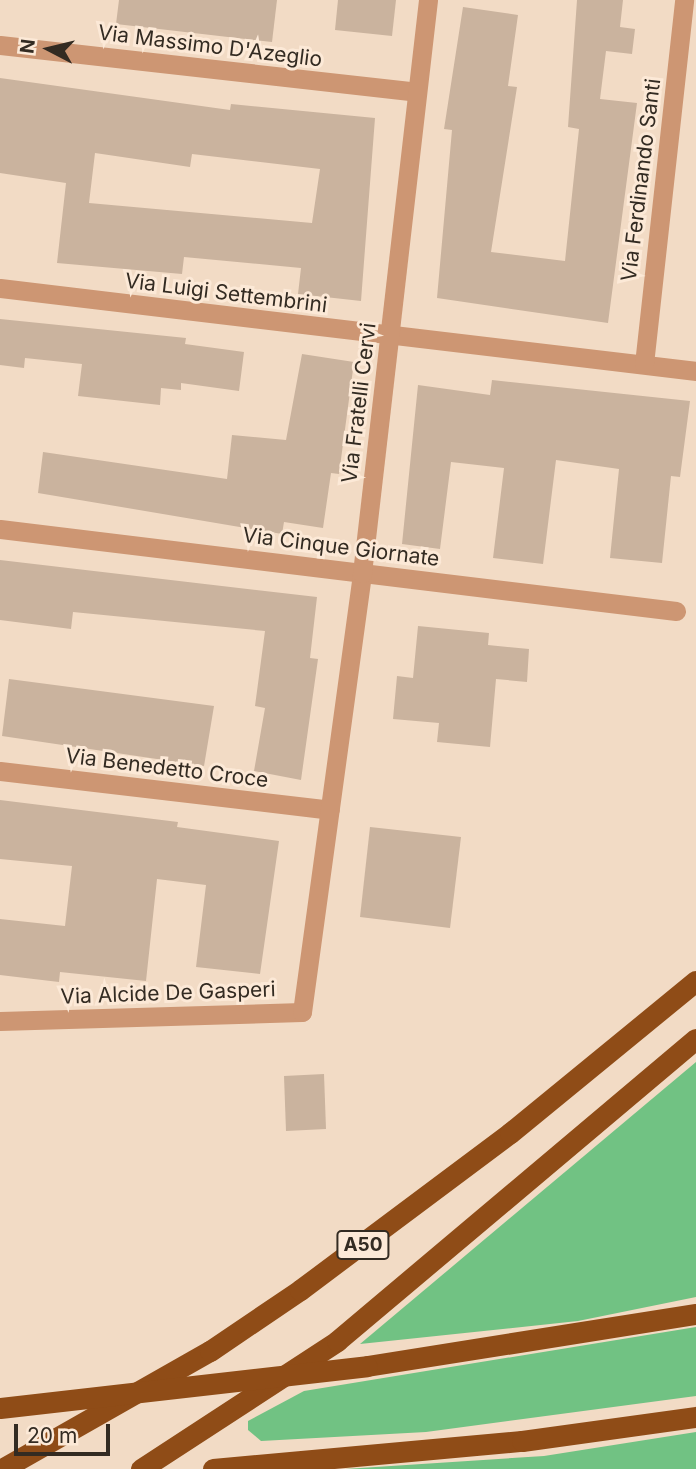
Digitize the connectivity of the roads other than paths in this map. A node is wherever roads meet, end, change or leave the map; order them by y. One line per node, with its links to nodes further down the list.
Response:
1 (428, 0): 4 (street, Via Fratelli Cervi)
2 (684, 0): 7 (street, Via Ferdinando Santi)
3 (0, 45): 4 (street, Via Massimo D'Azeglio)
4 (416, 92): 6 (street, Via Fratelli Cervi)
5 (0, 288): 6 (street, Via Luigi Settembrini)
6 (390, 337): 7 (street, Via Luigi Settembrini); 10 (street, Via Fratelli Cervi)
7 (644, 365): 8 (street, Via Luigi Settembrini)
8 (696, 371)
9 (0, 528): 10 (street, Via Cinque Giornate)
10 (362, 573): 11 (street, Via Cinque Giornate); 13 (street, Via Fratelli Cervi)
11 (676, 611)
12 (0, 771): 13 (street, Via Benedetto Croce)
13 (330, 810): 15 (street, Via Alcide De Gasperi)
14 (696, 981): 20 (highway, A50)
15 (0, 1021)
16 (696, 1040): 21 (highway)
17 (696, 1314): 18 (highway, bridge)
18 (0, 1408)
19 (696, 1417): 22 (highway)
20 (2, 1469)
21 (141, 1469)
22 (213, 1469)

